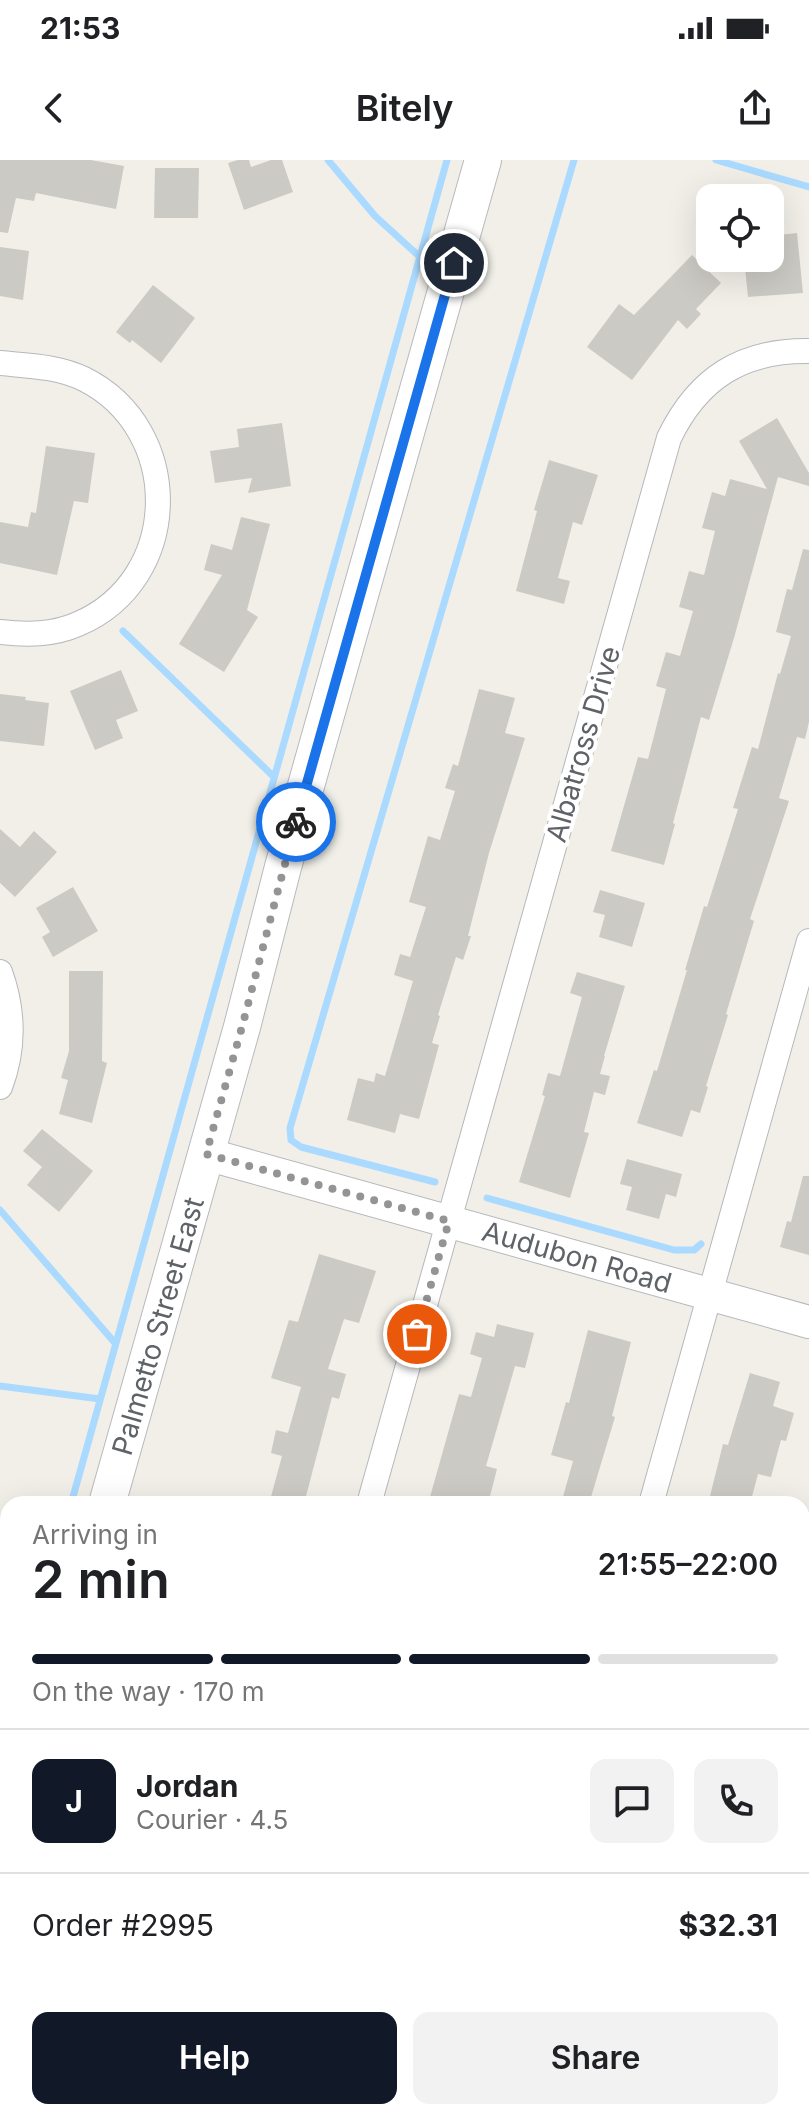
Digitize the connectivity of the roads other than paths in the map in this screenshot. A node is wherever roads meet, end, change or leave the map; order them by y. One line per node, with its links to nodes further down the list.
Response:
1 (483, 160): 8 (main road, Palmetto Street East)
2 (809, 351): 9 (street, Albatross Drive)
3 (0, 363): 4 (street)
4 (0, 632)
5 (809, 941): 10 (street)
6 (0, 972): 7 (street)
7 (0, 1087)
8 (206, 1154): 9 (street, Audubon Road); 12 (main road, Palmetto Street East)
9 (449, 1221): 10 (street, Audubon Road); 13 (street, Albatross Drive)
10 (709, 1294): 11 (street, Audubon Road); 14 (street)
11 (809, 1322)
12 (109, 1496)
13 (371, 1496)
14 (653, 1496)

